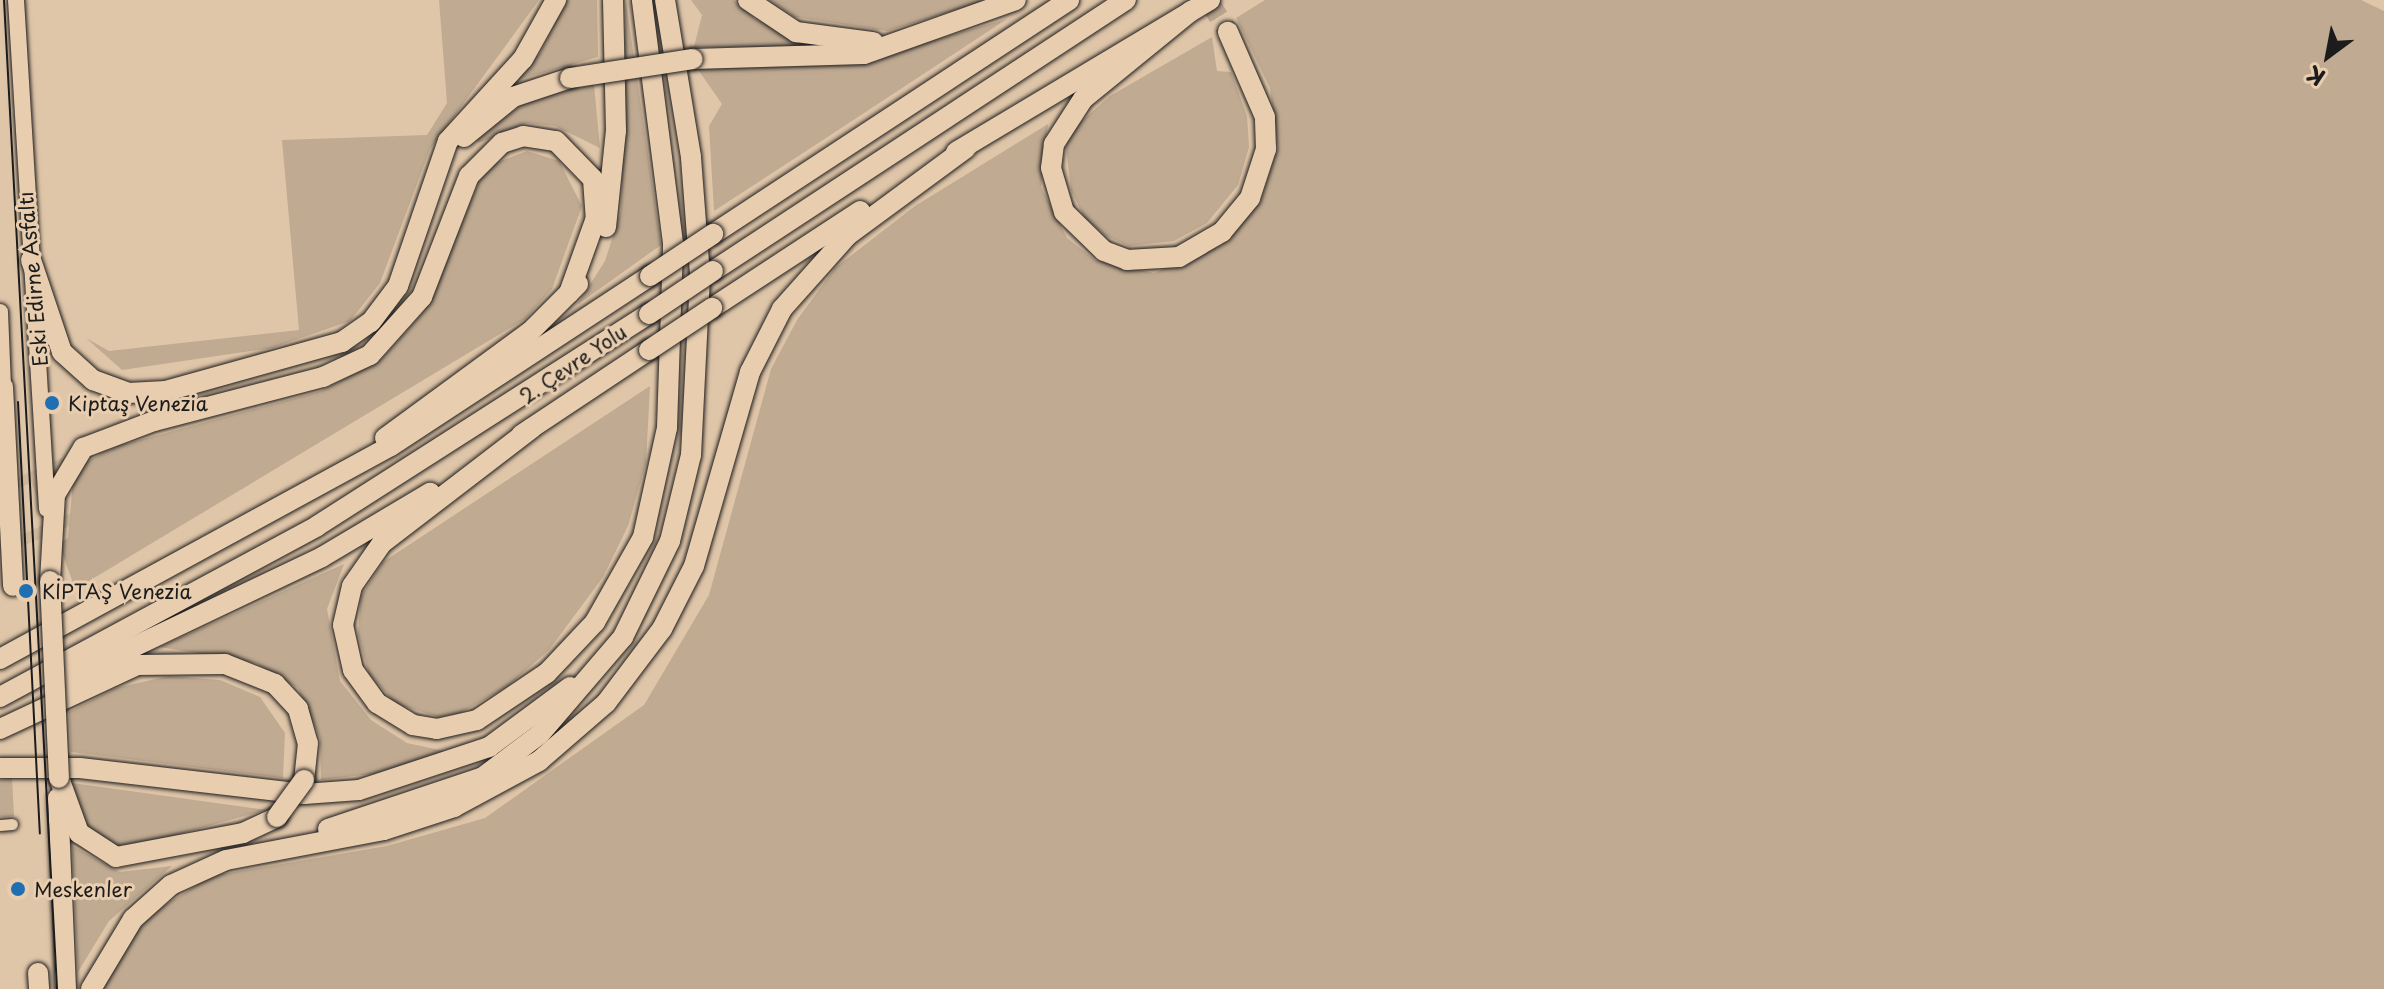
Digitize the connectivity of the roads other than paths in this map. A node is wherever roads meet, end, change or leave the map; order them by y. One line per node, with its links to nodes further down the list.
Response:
1 (16, 0): 18 (main road, Eski Edirne Asfaltı)
2 (556, 0): 17 (highway)
3 (613, 0): 19 (highway)
4 (642, 0): 22 (highway)
5 (665, 0): 15 (highway)
6 (679, 0): 15 (highway)
7 (748, 0): 14 (highway)
8 (1016, 0): 14 (highway)
9 (1069, 0): 23 (highway, 2. Çevre Yolu, bridge)
10 (1126, 0): 28 (highway, 2. Çevre Yolu, bridge)
11 (1210, 0): 12 (highway)
12 (1191, 11): 13 (highway); 16 (highway)
13 (1228, 32)
14 (921, 38): 17 (highway, bridge)
15 (683, 97): 26 (highway)
16 (966, 148): 22 (highway, bridge); 33 (highway)
17 (432, 183): 18 (highway)
18 (31, 260): 24 (main road, Eski Edirne Asfaltı)
19 (569, 293): 23 (highway); 24 (highway)
20 (0, 312): 21 (main road, Eski Edirne Asfaltı)
21 (2, 394): 25 (highway, Eski Edirne Asfaltı)
22 (532, 428): 29 (highway)
23 (368, 457): 27 (highway, 2. Çevre Yolu)
24 (48, 531): 32 (highway, Eski Edirne Asfaltı, bridge)
25 (13, 586)
26 (638, 608): 31 (highway); 33 (highway)
27 (0, 659)
28 (0, 697)
29 (0, 704)
30 (0, 729): 32 (highway, bridge)
31 (0, 768)
32 (59, 778): 34 (highway, Eski Edirne Asfaltı)
33 (259, 852): 35 (highway)
34 (66, 989)
35 (91, 989)

